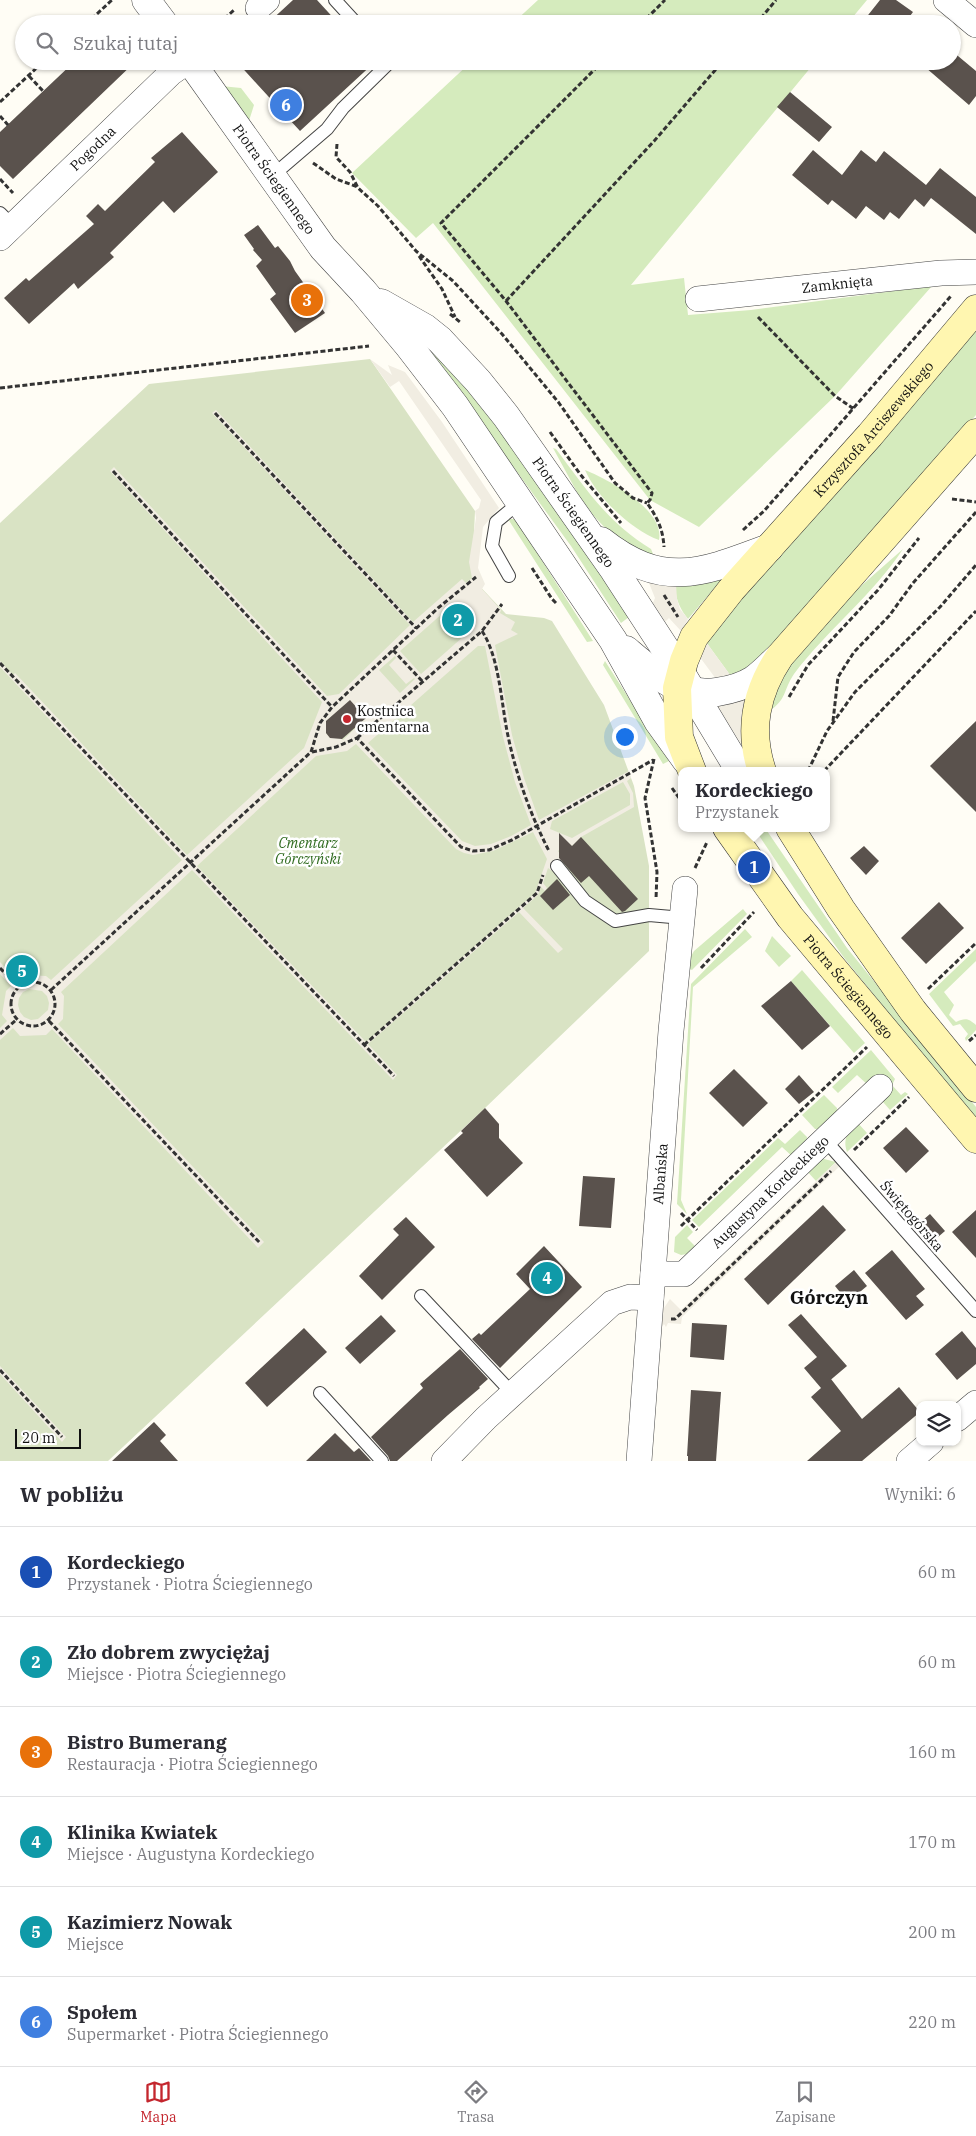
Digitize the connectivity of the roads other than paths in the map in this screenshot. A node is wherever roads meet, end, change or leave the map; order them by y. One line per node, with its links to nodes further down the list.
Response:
1 (146, 0): 4 (street)
2 (335, 0): 5 (lane)
3 (946, 0): 6 (street)
4 (157, 15)
5 (349, 15)
6 (976, 25)
7 (176, 70): 11 (street, Pogodna)
8 (195, 70): 10 (street, Piotra Ściegiennego)
9 (382, 70): 10 (lane)
10 (271, 177): 13 (street, Piotra Ściegiennego)
11 (4, 225)
12 (974, 272): 14 (street, Zamknięta)
13 (363, 291): 17 (street, Piotra Ściegiennego); 18 (street, Piotra Ściegiennego)
14 (698, 299)
15 (976, 309): 19 (main road, Krzysztofa Arciszewskiego)
16 (976, 433): 22 (main road)
17 (520, 502): 20 (lane); 21 (street, Piotra Ściegiennego)
18 (581, 523): 19 (street, Krzysztofa Arciszewskiego); 23 (street, Piotra Ściegiennego)
19 (769, 548): 23 (main road, Krzysztofa Arciszewskiego)
20 (509, 576)
21 (613, 640): 23 (street); 24 (street, Piotra Ściegiennego)
22 (780, 656): 23 (street); 26 (main road)
23 (683, 684): 24 (main road, Krzysztofa Arciszewskiego); 25 (street, Piotra Ściegiennego)
24 (689, 766)
25 (737, 767)
26 (761, 767)
27 (717, 835): 34 (main road, Piotra Ściegiennego)
28 (791, 835): 33 (main road)
29 (558, 866): 31 (lane)
30 (685, 889): 31 (street, Albańska)
31 (683, 918): 36 (street, Albańska)
32 (880, 1087): 35 (street, Augustyna Kordeckiego)
33 (976, 1088)
34 (976, 1139)
35 (825, 1140): 36 (street, Augustyna Kordeckiego); 38 (lane, Świętogórska)
36 (652, 1286): 40 (street, Augustyna Kordeckiego); 46 (street, Albańska)
37 (421, 1296): 40 (lane)
38 (976, 1311)
39 (320, 1393): 44 (lane)
40 (513, 1394): 45 (street, Augustyna Kordeckiego)
41 (976, 1403): 42 (street)
42 (961, 1416)
43 (926, 1446): 47 (street)
44 (382, 1461)
45 (444, 1461)
46 (639, 1461)
47 (909, 1461)

